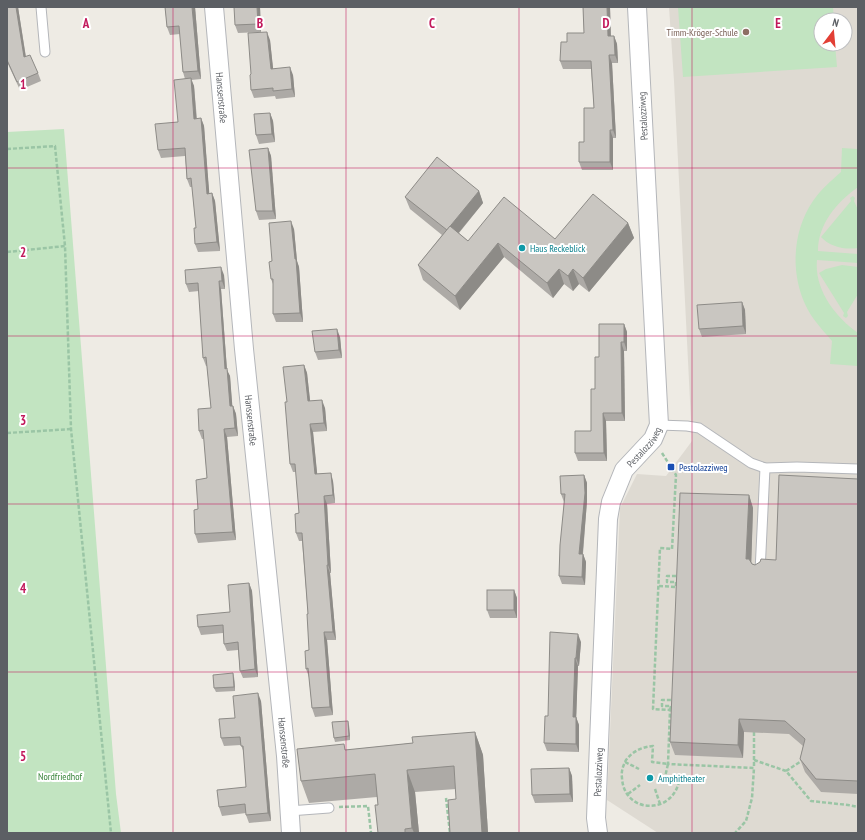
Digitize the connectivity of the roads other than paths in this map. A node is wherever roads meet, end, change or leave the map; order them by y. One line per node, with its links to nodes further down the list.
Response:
1 (42, 7): 4 (lane)
2 (214, 7): 10 (street, Hanssenstraße)
3 (637, 7): 5 (street, Pestalozziweg)
4 (45, 52)
5 (656, 432): 6 (lane); 12 (street, Pestalozziweg)
6 (765, 468): 7 (lane); 8 (lane)
7 (858, 470)
8 (760, 572)
9 (329, 808): 10 (lane)
10 (289, 811): 11 (street, Hanssenstraße)
11 (291, 833)
12 (598, 833)

